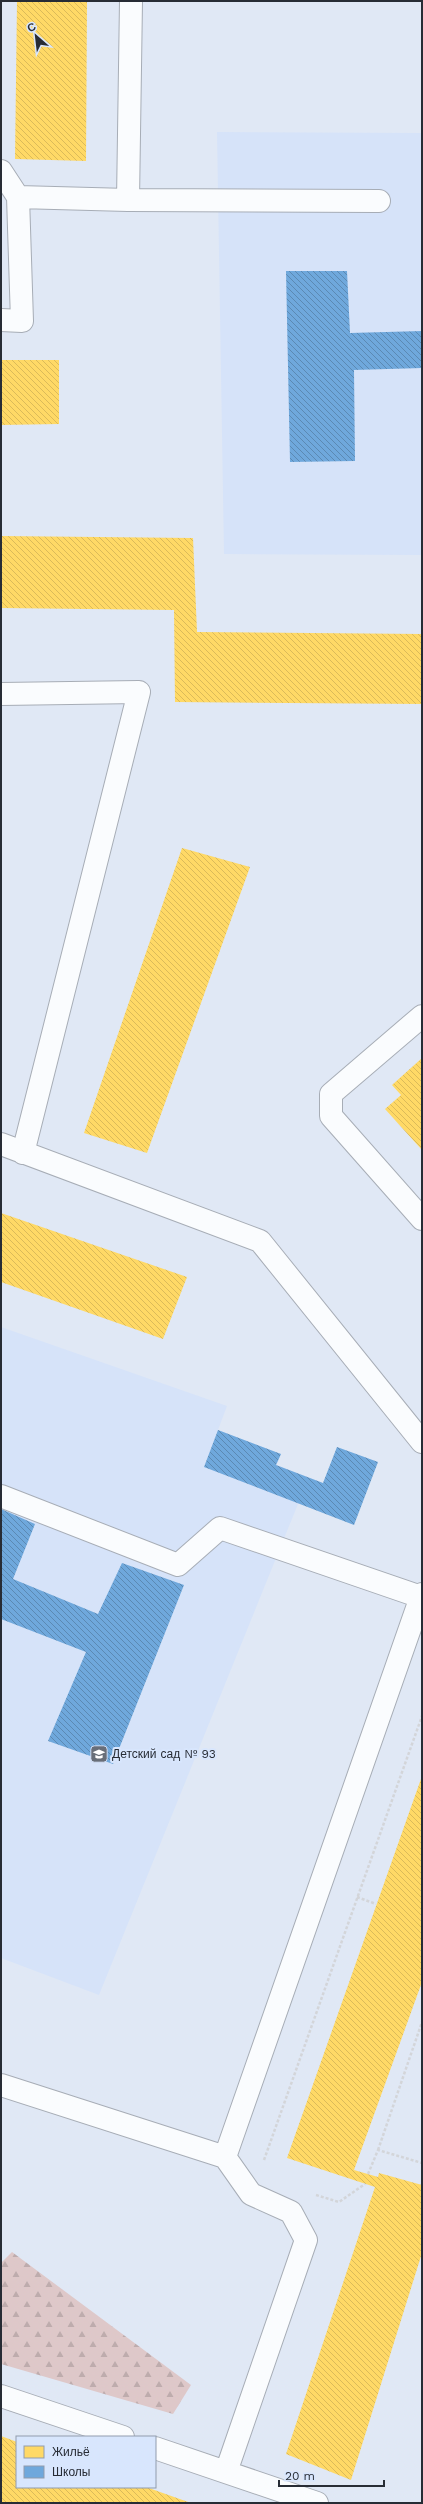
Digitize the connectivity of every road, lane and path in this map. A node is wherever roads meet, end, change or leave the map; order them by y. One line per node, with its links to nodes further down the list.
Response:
1 (131, 1): 4 (lane)
2 (1, 171): 3 (lane)
3 (18, 197): 4 (lane); 6 (lane)
4 (128, 200): 5 (lane)
5 (379, 201)
6 (1, 320)
7 (1, 694): 10 (lane)
8 (422, 1016): 11 (lane)
9 (1, 1144): 10 (lane)
10 (23, 1152): 12 (lane)
11 (422, 1218)
12 (422, 1442)
13 (1, 1496): 14 (lane)
14 (421, 1595): 21 (lane)
15 (422, 1716): 16 (path)
16 (357, 1897): 17 (path); 25 (path)
17 (376, 1904)
18 (422, 2022): 20 (path)
19 (1, 2085): 21 (lane)
20 (378, 2150): 22 (path); 23 (path)
21 (225, 2157): 25 (lane)
22 (422, 2162)
23 (368, 2174)
24 (365, 2184): 26 (path)
25 (251, 2194): 30 (lane)
26 (314, 2194)
27 (1, 2396): 28 (lane)
28 (120, 2436)
29 (156, 2448): 30 (lane)
30 (226, 2472): 31 (lane)
31 (316, 2503)

